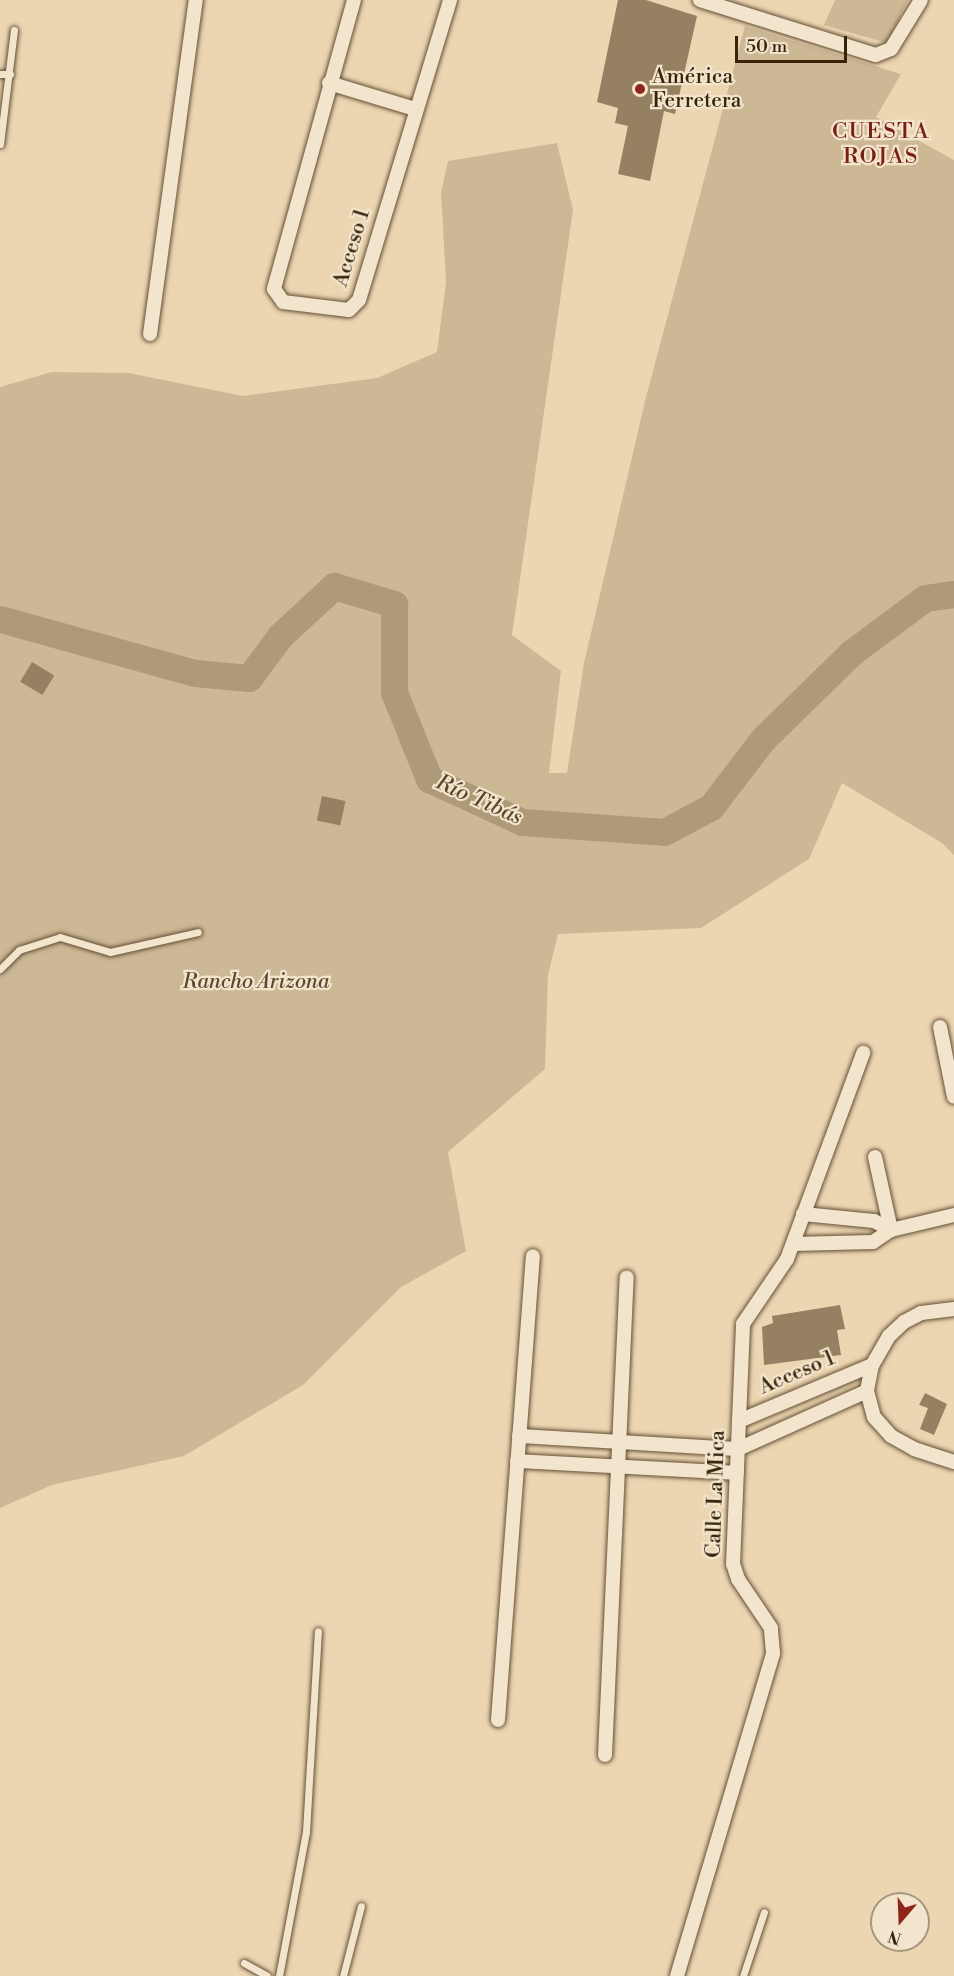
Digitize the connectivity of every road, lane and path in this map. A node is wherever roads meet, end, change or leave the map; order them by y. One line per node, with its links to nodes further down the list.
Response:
1 (196, 0): 12 (street)
2 (354, 0): 9 (street, Acceso 1)
3 (450, 0): 10 (street, Acceso 1)
4 (700, 0): 5 (street)
5 (921, 0)
6 (14, 30): 8 (lane)
7 (0, 74): 8 (lane)
8 (10, 74): 11 (lane)
9 (329, 83): 10 (street); 10 (street, Acceso 1)
10 (415, 109)
11 (0, 144)
12 (150, 334)
13 (198, 932): 14 (lane)
14 (0, 969)
15 (940, 1027): 17 (street)
16 (863, 1053): 19 (street, Calle La Mica)
17 (954, 1097)
18 (875, 1157): 21 (street)
19 (803, 1214): 21 (street); 22 (street, Calle La Mica)
20 (954, 1215): 21 (street)
21 (891, 1230): 22 (street)
22 (793, 1244): 28 (street, Calle La Mica)
23 (533, 1256): 29 (street)
24 (627, 1278): 30 (street)
25 (954, 1309): 26 (street, Acceso 1)
26 (872, 1365): 27 (street, Acceso 1); 28 (street, Acceso 1)
27 (867, 1391): 31 (street); 33 (street, Acceso 1)
28 (739, 1421): 31 (street, Calle La Mica)
29 (519, 1436): 30 (street); 32 (street)
30 (618, 1444): 31 (street); 34 (street)
31 (738, 1449): 35 (street, Calle La Mica)
32 (517, 1461): 34 (street); 37 (street)
33 (954, 1462)
34 (617, 1467): 35 (street); 38 (street)
35 (737, 1473): 45 (street, Calle La Mica)
36 (318, 1631): 43 (lane)
37 (498, 1719)
38 (605, 1755)
39 (361, 1906): 44 (lane)
40 (764, 1912): 46 (lane)
41 (244, 1963): 42 (lane)
42 (267, 1976)
43 (279, 1976)
44 (343, 1976)
45 (677, 1976)
46 (743, 1976)

